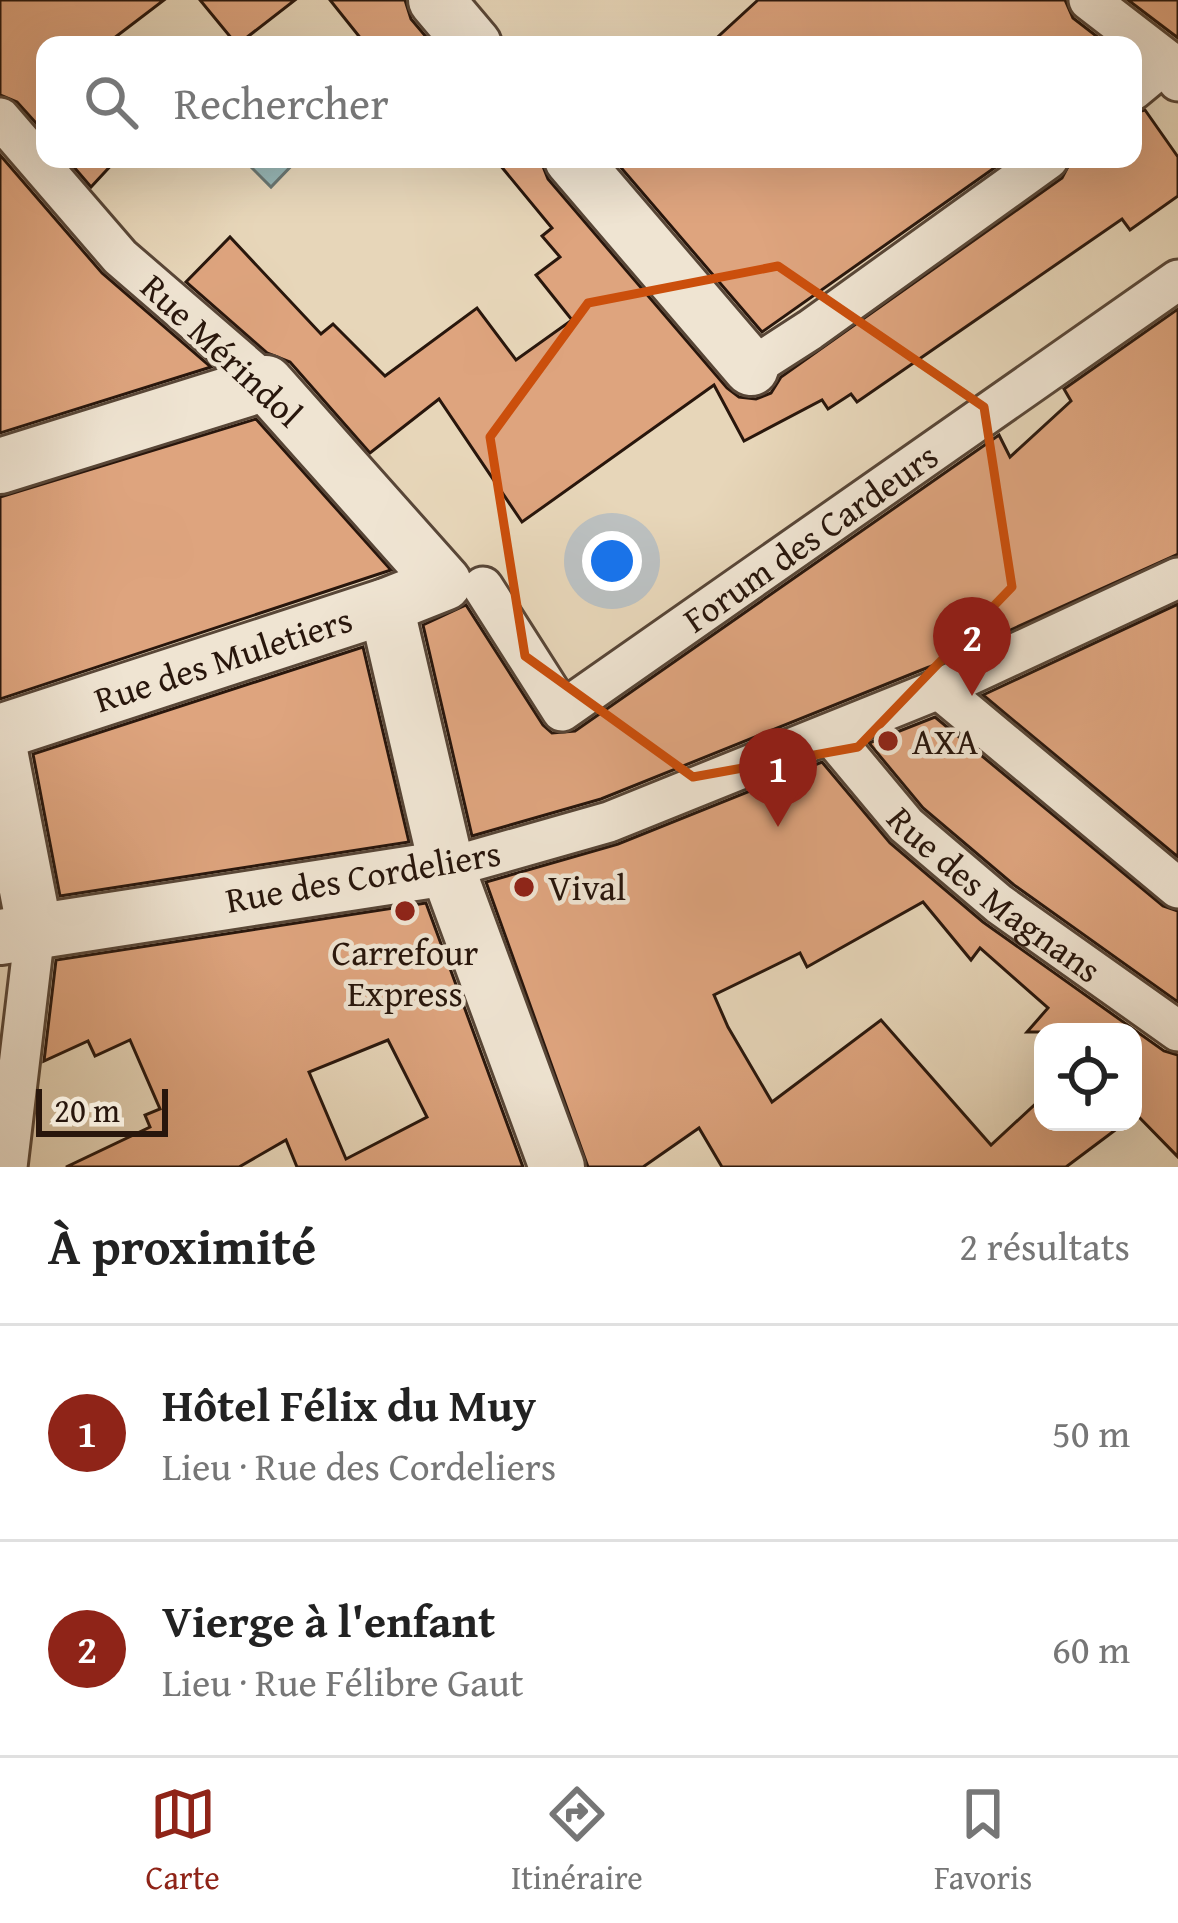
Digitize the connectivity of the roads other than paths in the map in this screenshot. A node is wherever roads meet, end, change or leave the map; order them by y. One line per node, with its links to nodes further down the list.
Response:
1 (436, 0): 3 (street)
2 (1089, 0): 4 (street)
3 (466, 36)
4 (1132, 36)
5 (1142, 45): 6 (street)
6 (1173, 71): 7 (street)
7 (1142, 86)
8 (0, 118): 9 (street, Rue Mérindol)
9 (36, 160)
10 (43, 168): 15 (street, Rue Mérindol)
11 (580, 168): 14 (street)
12 (1036, 168): 14 (street)
13 (1178, 280): 18 (street, Forum des Cardeurs)
14 (752, 368)
15 (266, 383): 16 (street); 18 (street, Rue Mérindol)
16 (0, 466)
17 (1178, 578): 20 (street, Rue des Cordeliers)
18 (464, 585): 19 (street, Rue des Muletiers)
19 (386, 606): 21 (street, Rue des Muletiers); 24 (street)
20 (939, 689): 22 (street, Rue des Cordeliers); 25 (street)
21 (0, 732)
22 (830, 734): 24 (street, Rue des Cordeliers); 27 (street, Rue des Magnans)
23 (0, 751): 26 (street)
24 (447, 868): 26 (street, Rue des Cordeliers); 29 (street)
25 (1178, 888)
26 (17, 934): 28 (street)
27 (1178, 1031)
28 (7, 1167)
29 (557, 1167)

